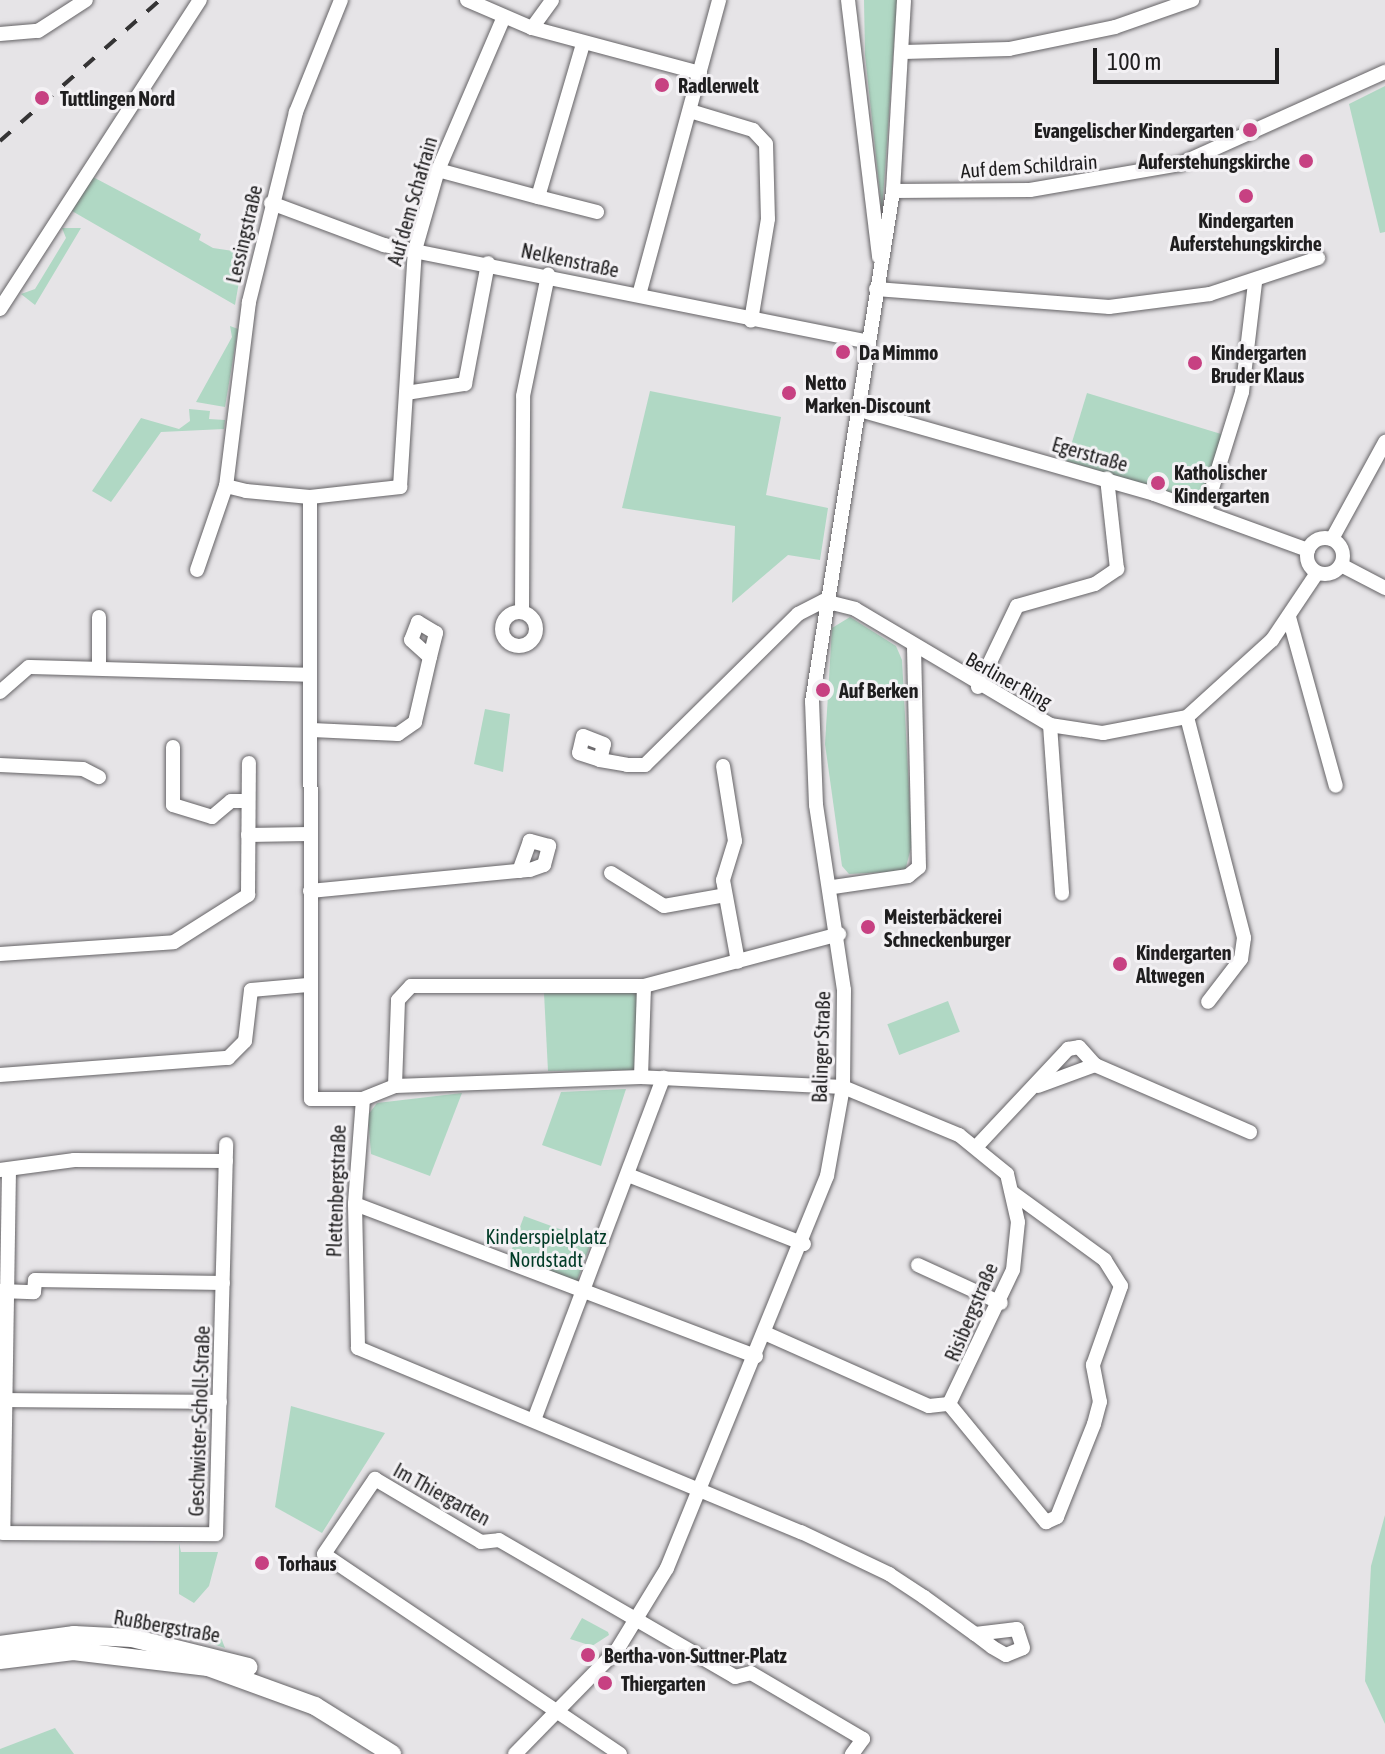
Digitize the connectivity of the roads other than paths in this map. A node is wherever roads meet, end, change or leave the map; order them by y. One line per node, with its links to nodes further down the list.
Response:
1 (86, 0): 12 (street)
2 (200, 0): 31 (street)
3 (341, 0): 21 (street, Lessingstraße)
4 (467, 0): 10 (street)
5 (552, 0): 11 (street)
6 (719, 0): 16 (street)
7 (848, 0): 25 (street, Balinger Straße)
8 (904, 0): 14 (street, Balinger Straße)
9 (1192, 0): 14 (street)
10 (503, 19): 11 (street); 18 (street, Auf dem Schafrain)
11 (532, 28): 13 (street)
12 (0, 34)
13 (583, 44): 16 (street); 20 (street)
14 (904, 52): 19 (street, Balinger Straße)
15 (1385, 72): 19 (street, Auf dem Schildrain)
16 (700, 73): 17 (street)
17 (690, 111): 30 (street); 32 (street)
18 (438, 170): 20 (street); 23 (street, Auf dem Schafrain)
19 (893, 191): 25 (street, Balinger Straße)
20 (538, 197): 22 (street)
21 (271, 203): 23 (street, Nelkenstraße); 38 (street, Lessingstraße)
22 (597, 212)
23 (415, 250): 26 (street, Nelkenstraße); 34 (street, Auf dem Schafrain)
24 (1318, 258): 28 (street)
25 (880, 262): 29 (street, Balinger Straße)
26 (488, 263): 27 (street, Nelkenstraße); 34 (street)
27 (548, 275): 30 (street, Nelkenstraße); 48 (street)
28 (1255, 283): 29 (street); 40 (street)
29 (876, 289): 33 (street, Balinger Straße)
30 (639, 295): 32 (street, Nelkenstraße)
31 (0, 309)
32 (751, 321): 33 (street, Nelkenstraße)
33 (865, 341): 35 (street, Balinger Straße)
34 (406, 393): 39 (street, Auf dem Schafrain)
35 (856, 409): 37 (street, Egerstraße); 47 (street, Balinger Straße)
36 (1385, 442): 41 (street)
37 (1107, 479): 40 (street, Egerstraße); 55 (street)
38 (226, 486): 39 (street); 44 (street, Lessingstraße)
39 (310, 497): 54 (street)
40 (1205, 511): 42 (street, Egerstraße)
41 (1332, 539): 42 (street); 43 (street)
42 (1308, 550): 45 (street)
43 (1341, 565): 45 (street); 46 (street)
44 (197, 570)
45 (1317, 573): 50 (street, Berliner Ring)
46 (1385, 588)
47 (824, 601): 51 (street, Berliner Ring); 61 (street); 72 (street, Balinger Straße)
48 (522, 611)
49 (99, 617): 53 (street)
50 (1289, 617): 57 (street, Berliner Ring); 66 (street)
51 (914, 648): 55 (street, Berliner Ring); 72 (street)
52 (430, 657): 59 (street)
53 (99, 667): 54 (street); 56 (street)
54 (310, 675): 59 (street)
55 (978, 687): 58 (street, Berliner Ring)
56 (0, 692)
57 (1187, 717): 58 (street, Berliner Ring); 81 (street)
58 (1050, 725): 74 (street)
59 (312, 730): 68 (street)
60 (173, 747): 67 (street)
61 (600, 760)
62 (249, 763): 67 (street)
63 (0, 765): 65 (street)
64 (723, 766): 75 (street)
65 (99, 777)
66 (1336, 786)
67 (248, 801): 69 (street)
68 (309, 834): 69 (street); 73 (street)
69 (248, 835): 77 (street)
70 (519, 871): 73 (street)
71 (611, 873): 75 (street)
72 (833, 887): 76 (street, Balinger Straße)
73 (310, 891): 79 (street)
74 (1062, 894)
75 (725, 895): 78 (street)
76 (839, 934): 78 (street); 88 (street, Balinger Straße)
77 (0, 954)
78 (738, 962): 80 (street)
79 (308, 985): 83 (street); 89 (street)
80 (644, 986): 84 (street); 86 (street)
81 (1208, 1002)
82 (1095, 1065): 87 (street); 87 (street); 90 (street)
83 (0, 1075)
84 (641, 1077): 85 (street, Plettenbergstraße); 86 (street, Plettenbergstraße)
85 (663, 1078): 88 (street, Plettenbergstraße); 95 (street)
86 (395, 1086): 89 (street, Plettenbergstraße)
87 (1038, 1086): 92 (street)
88 (843, 1087): 92 (street, Risibergstraße); 98 (street, Balinger Straße)
89 (363, 1099): 97 (street, Plettenbergstraße)
90 (1250, 1132)
91 (226, 1144): 93 (street, Geschwister-Scholl-Straße)
92 (978, 1145): 96 (street, Risibergstraße)
93 (226, 1161): 94 (street); 100 (street, Geschwister-Scholl-Straße)
94 (4, 1170): 102 (street)
95 (628, 1175): 98 (street); 101 (street)
96 (1013, 1193): 103 (street, Risibergstraße); 107 (street)
97 (355, 1204): 101 (street); 109 (street, Plettenbergstraße)
98 (804, 1244): 104 (street, Balinger Straße)
99 (918, 1265): 103 (street)
100 (223, 1283): 102 (street); 106 (street, Geschwister-Scholl-Straße)
101 (582, 1290): 105 (street); 109 (street)
102 (4, 1292): 108 (street)
103 (1001, 1303): 107 (street, Risibergstraße)
104 (767, 1334): 105 (street, Balinger Straße); 107 (street)
105 (756, 1356): 110 (street, Balinger Straße)
106 (220, 1402): 108 (street); 111 (street, Geschwister-Scholl-Straße)
107 (949, 1404)
108 (4, 1408): 111 (street)
109 (534, 1420): 110 (street, Plettenbergstraße)
110 (701, 1490): 112 (street, Balinger Straße); 113 (street, Plettenbergstraße)
111 (2, 1510)
112 (637, 1620): 117 (street, Balinger Straße); 117 (street, Im Thiergarten); 121 (street, Im Thiergarten)
113 (975, 1634)
114 (0, 1645): 116 (street, Rußbergstraße)
115 (0, 1660): 116 (street, Rußbergstraße)
116 (315, 1706): 118 (street, Rußbergstraße)
117 (557, 1711): 119 (street, Balinger Straße); 120 (street, Im Thiergarten)
118 (390, 1753)
119 (515, 1754)
120 (620, 1754)
121 (852, 1754)

